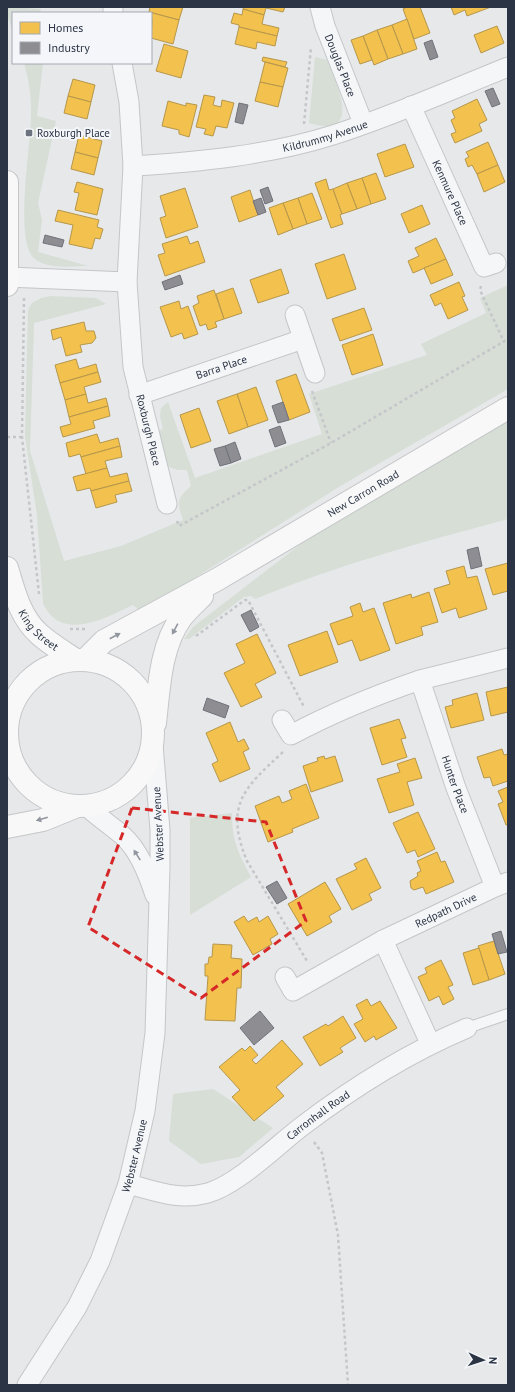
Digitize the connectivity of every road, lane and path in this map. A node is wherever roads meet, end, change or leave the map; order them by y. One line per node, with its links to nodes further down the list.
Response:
1 (320, 7): 2 (street, Douglas Place)
2 (325, 26): 6 (street, Douglas Place); 7 (path)
3 (122, 64): 8 (street, Roxburgh Place)
4 (508, 66): 5 (street, Kildrummy Avenue)
5 (411, 106): 6 (street, Kildrummy Avenue); 10 (street, Kenmure Place)
6 (363, 123): 7 (street, Kildrummy Avenue)
7 (302, 143): 8 (street, Kildrummy Avenue)
8 (133, 166): 12 (street, Roxburgh Place)
9 (7, 182): 11 (main road)
10 (490, 265): 16 (path)
11 (13, 280): 12 (street); 21 (path)
12 (127, 282): 18 (street, Roxburgh Place)
13 (295, 315): 14 (street)
14 (303, 339): 17 (street); 18 (street, Barra Place)
15 (508, 339): 16 (path)
16 (504, 342): 22 (path)
17 (315, 373): 22 (path)
18 (139, 395): 23 (street, Roxburgh Place)
19 (508, 408): 25 (main road, New Carron Road)
20 (7, 437): 21 (path)
21 (22, 437): 26 (path)
22 (331, 443): 23 (path)
23 (167, 504)
24 (7, 568): 31 (main road, King Street)
25 (218, 579): 29 (main road, New Carron Road, one-way to 29); 31 (main road, New Carron Road, one-way to 25)
26 (40, 602)
27 (89, 628): 28 (path)
28 (66, 629)
29 (170, 639): 35 (path); 37 (main road, New Carron Road)
30 (508, 658): 32 (street)
31 (79, 660): 34 (main road); 37 (main road)
32 (420, 680): 35 (street); 41 (street, Hunter Place)
33 (7, 717): 34 (main road)
34 (7, 720): 38 (main road)
35 (312, 724): 36 (street)
36 (286, 727): 44 (path)
37 (153, 737): 39 (main road, New Carron Road); 42 (street, Webster Avenue)
38 (7, 745): 39 (main road)
39 (80, 806): 40 (main road, one-way to 40); 42 (street, Webster Avenue, one-way to 39)
40 (7, 827)
41 (501, 885): 43 (street, Redpath Drive)
42 (158, 904): 50 (street, Webster Avenue)
43 (383, 940): 44 (street, Redpath Drive); 48 (street)
44 (317, 976): 45 (street, Redpath Drive)
45 (285, 977)
46 (508, 1014): 47 (lane, Carronhall Road)
47 (467, 1028): 48 (street, Carronhall Road)
48 (430, 1043): 49 (street, Carronhall Road)
49 (302, 1126): 50 (street, Carronhall Road); 52 (path)
50 (128, 1184): 51 (street, Webster Avenue)
51 (28, 1385)
52 (348, 1385)

